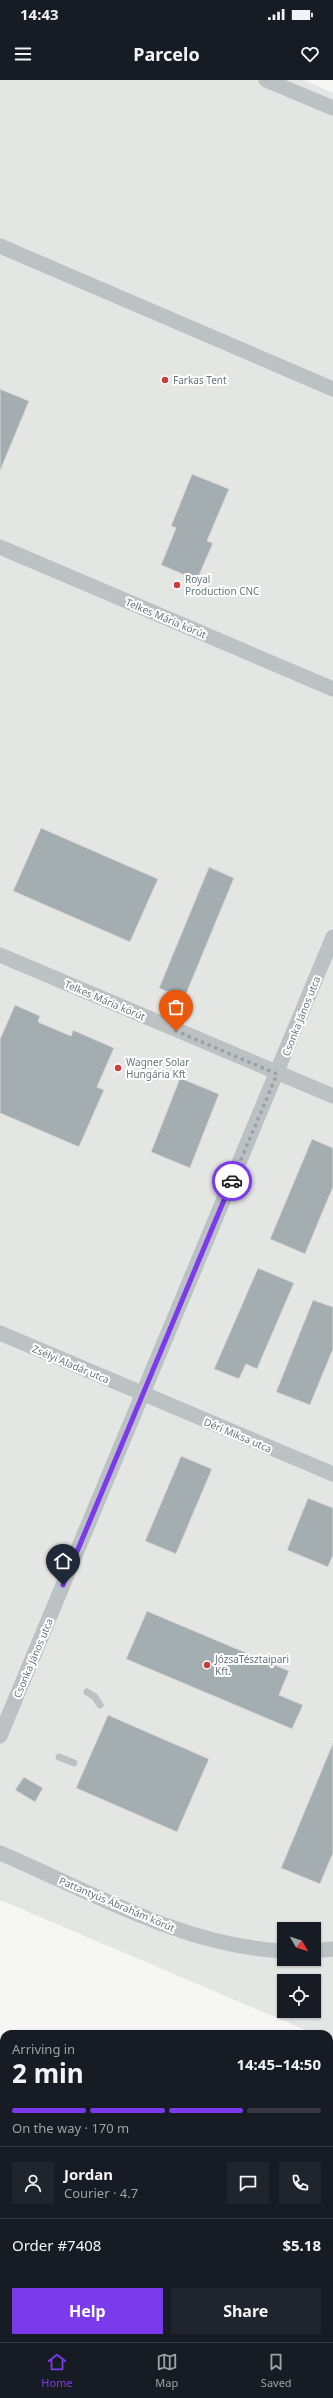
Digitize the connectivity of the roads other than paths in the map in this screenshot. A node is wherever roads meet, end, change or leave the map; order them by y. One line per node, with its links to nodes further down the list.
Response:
1 (266, 80): 2 (street)
2 (333, 108)
3 (0, 246): 4 (street)
4 (333, 389)
5 (0, 546): 6 (street, Telkes Mária körút)
6 (333, 689)
7 (333, 937): 9 (street, Csonka János utca)
8 (0, 955): 9 (street, Telkes Mária körút)
9 (277, 1074): 10 (street, Telkes Mária körút); 12 (street, Csonka János utca)
10 (333, 1096)
11 (0, 1333): 12 (street, Zsélyi Aladár utca)
12 (143, 1394): 13 (street, Déri Miksa utca); 16 (street, Csonka János utca)
13 (333, 1474)
14 (87, 1692): 15 (lane)
15 (100, 1705)
16 (0, 1736)
17 (59, 1757): 18 (lane)
18 (74, 1763)
19 (0, 1853): 21 (street, Pattantyús Ábrahám körút)
20 (333, 1949): 22 (street)
21 (277, 1950)
22 (321, 1950)

